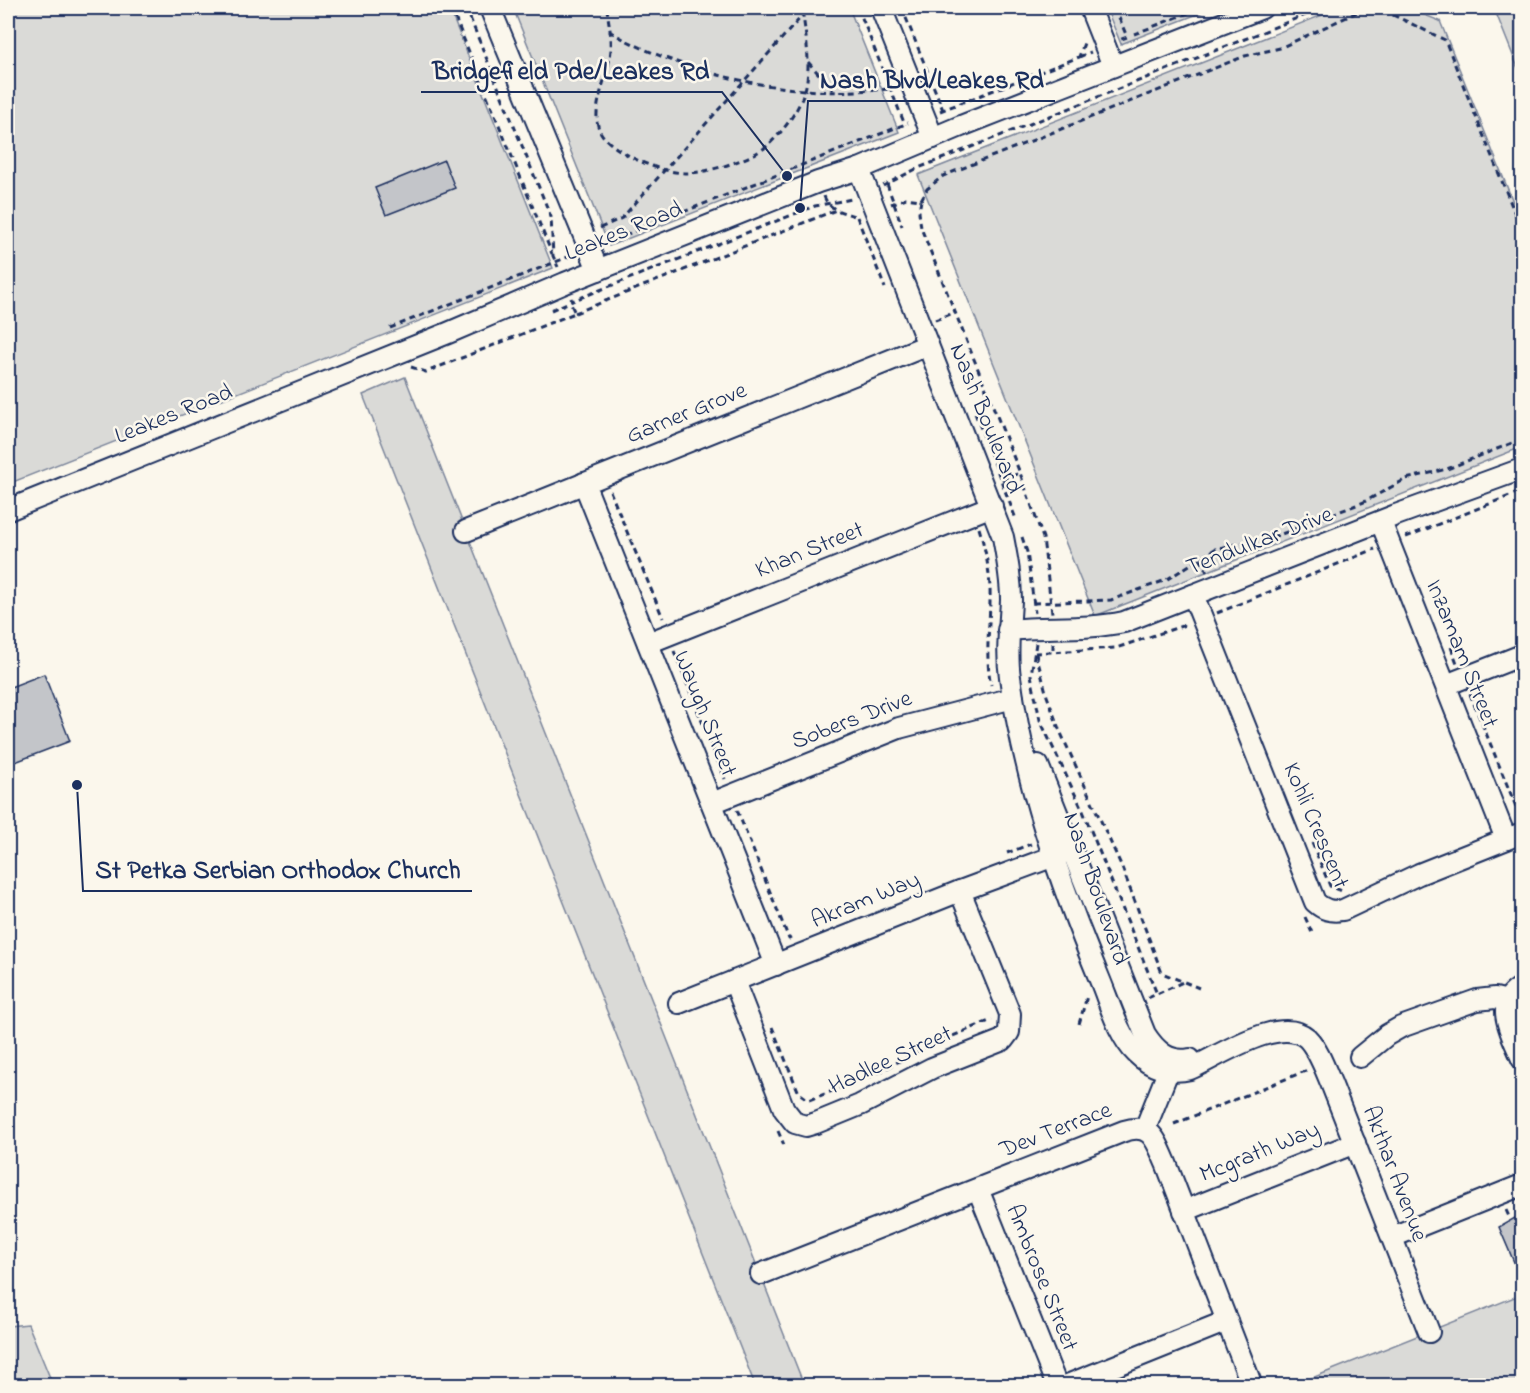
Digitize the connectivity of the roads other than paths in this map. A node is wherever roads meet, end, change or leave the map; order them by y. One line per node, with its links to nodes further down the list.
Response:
1 (881, 8): 6 (street)
2 (1090, 8): 5 (street)
3 (1262, 8): 5 (street, Leakes Road)
4 (500, 9): 8 (street)
5 (1113, 66): 6 (street, Leakes Road)
6 (933, 138): 7 (street, Leakes Road)
7 (859, 169): 8 (street, Leakes Road); 9 (street, Nash Boulevard)
8 (598, 270): 12 (street, Leakes Road)
9 (928, 345): 11 (street, Garner Grove); 13 (street, Nash Boulevard)
10 (1522, 469): 14 (street, Tendulkar Drive)
11 (584, 483): 15 (street, Garner Grove); 18 (street, Waugh Street)
12 (8, 510)
13 (983, 510): 17 (street, Nash Boulevard); 18 (street, Khan Street)
14 (1381, 522): 16 (street, Tendulkar Drive); 20 (street, Inzamam Street)
15 (466, 531)
16 (1193, 595): 17 (street, Tendulkar Drive); 23 (street, Kohli Crescent)
17 (1008, 630): 21 (street, Nash Boulevard)
18 (648, 643): 22 (street, Waugh Street)
19 (1522, 655): 20 (street)
20 (1446, 686): 23 (street, Inzamam Street)
21 (1004, 700): 22 (street, Sobers Drive); 24 (street, Nash Boulevard); 25 (street, Nash Boulevard)
22 (712, 803): 27 (street, Waugh Street)
23 (1512, 827)
24 (1073, 849): 25 (street, Akram Way); 34 (street, Nash Boulevard)
25 (1045, 859): 26 (street, Akram Way); 34 (street, Nash Boulevard)
26 (960, 891): 27 (street, Akram Way); 28 (street, Hadlee Street)
27 (776, 964): 28 (street, Akram Way)
28 (734, 981): 31 (street, Akram Way)
29 (1522, 987): 30 (street)
30 (1507, 1001): 32 (street); 33 (street)
31 (679, 1003)
32 (1360, 1057)
33 (1522, 1059)
34 (1170, 1065): 35 (street); 36 (street, Akthar Avenue)
35 (1144, 1129): 38 (street, Dev Terrace); 39 (street, Dev Terrace)
36 (1355, 1143): 39 (street, Mcgrath Way); 40 (street, Akthar Avenue)
37 (1522, 1185): 40 (street)
38 (978, 1189): 41 (street, Dev Terrace); 44 (street, Ambrose Street)
39 (1184, 1211): 42 (street, Dev Terrace)
40 (1392, 1237): 43 (street, Akthar Avenue)
41 (761, 1274)
42 (1227, 1320): 45 (street); 46 (street, Dev Terrace)
43 (1429, 1332)
44 (1058, 1386)
45 (1065, 1386)
46 (1252, 1386)

